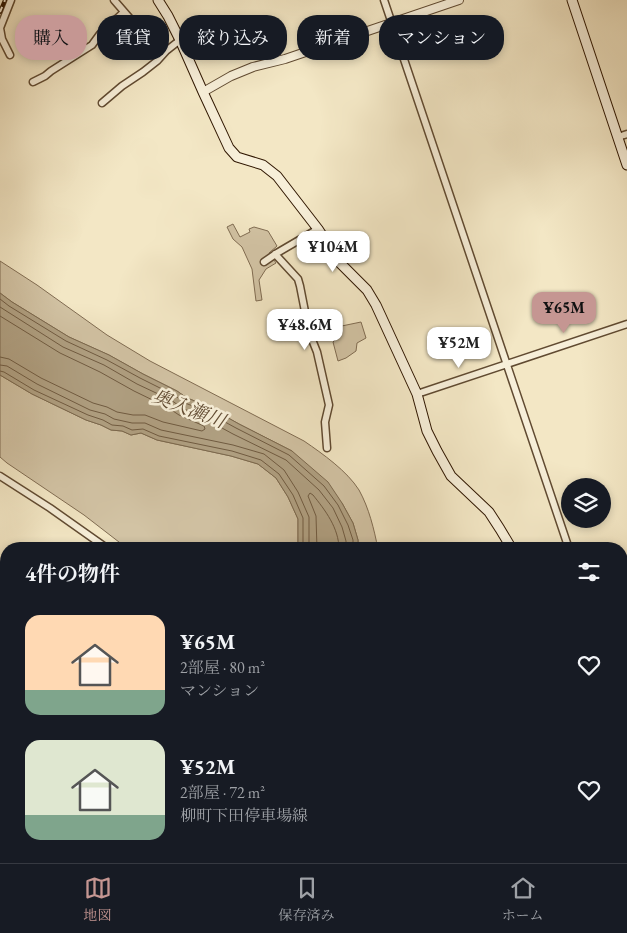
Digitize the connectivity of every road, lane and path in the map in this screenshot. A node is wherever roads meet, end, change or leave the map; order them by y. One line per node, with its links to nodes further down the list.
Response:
1 (11, 0): 12 (street)
2 (114, 0): 7 (street)
3 (158, 0): 13 (main road)
4 (384, 0): 9 (street)
5 (459, 0): 10 (street)
6 (572, 0): 24 (main road)
7 (124, 12): 8 (street); 20 (street)
8 (127, 15)
9 (389, 15)
10 (415, 15)
11 (379, 27): 21 (street)
12 (0, 28): 16 (street)
13 (179, 38)
14 (179, 41): 15 (street)
15 (169, 49)
16 (10, 55)
17 (158, 60): 22 (street)
18 (189, 60): 21 (main road)
19 (404, 60): 30 (street)
20 (33, 82)
21 (203, 92): 26 (main road)
22 (102, 103)
23 (627, 134): 24 (street)
24 (618, 137): 25 (main road)
25 (627, 165)
26 (318, 229): 27 (street); 31 (main road)
27 (275, 254): 28 (street); 32 (street)
28 (264, 262)
29 (627, 324): 30 (street)
30 (508, 364): 31 (street); 36 (street)
31 (417, 394): 35 (main road)
32 (326, 448)
33 (0, 476): 34 (street)
34 (98, 542)
35 (508, 542)
36 (567, 542)

